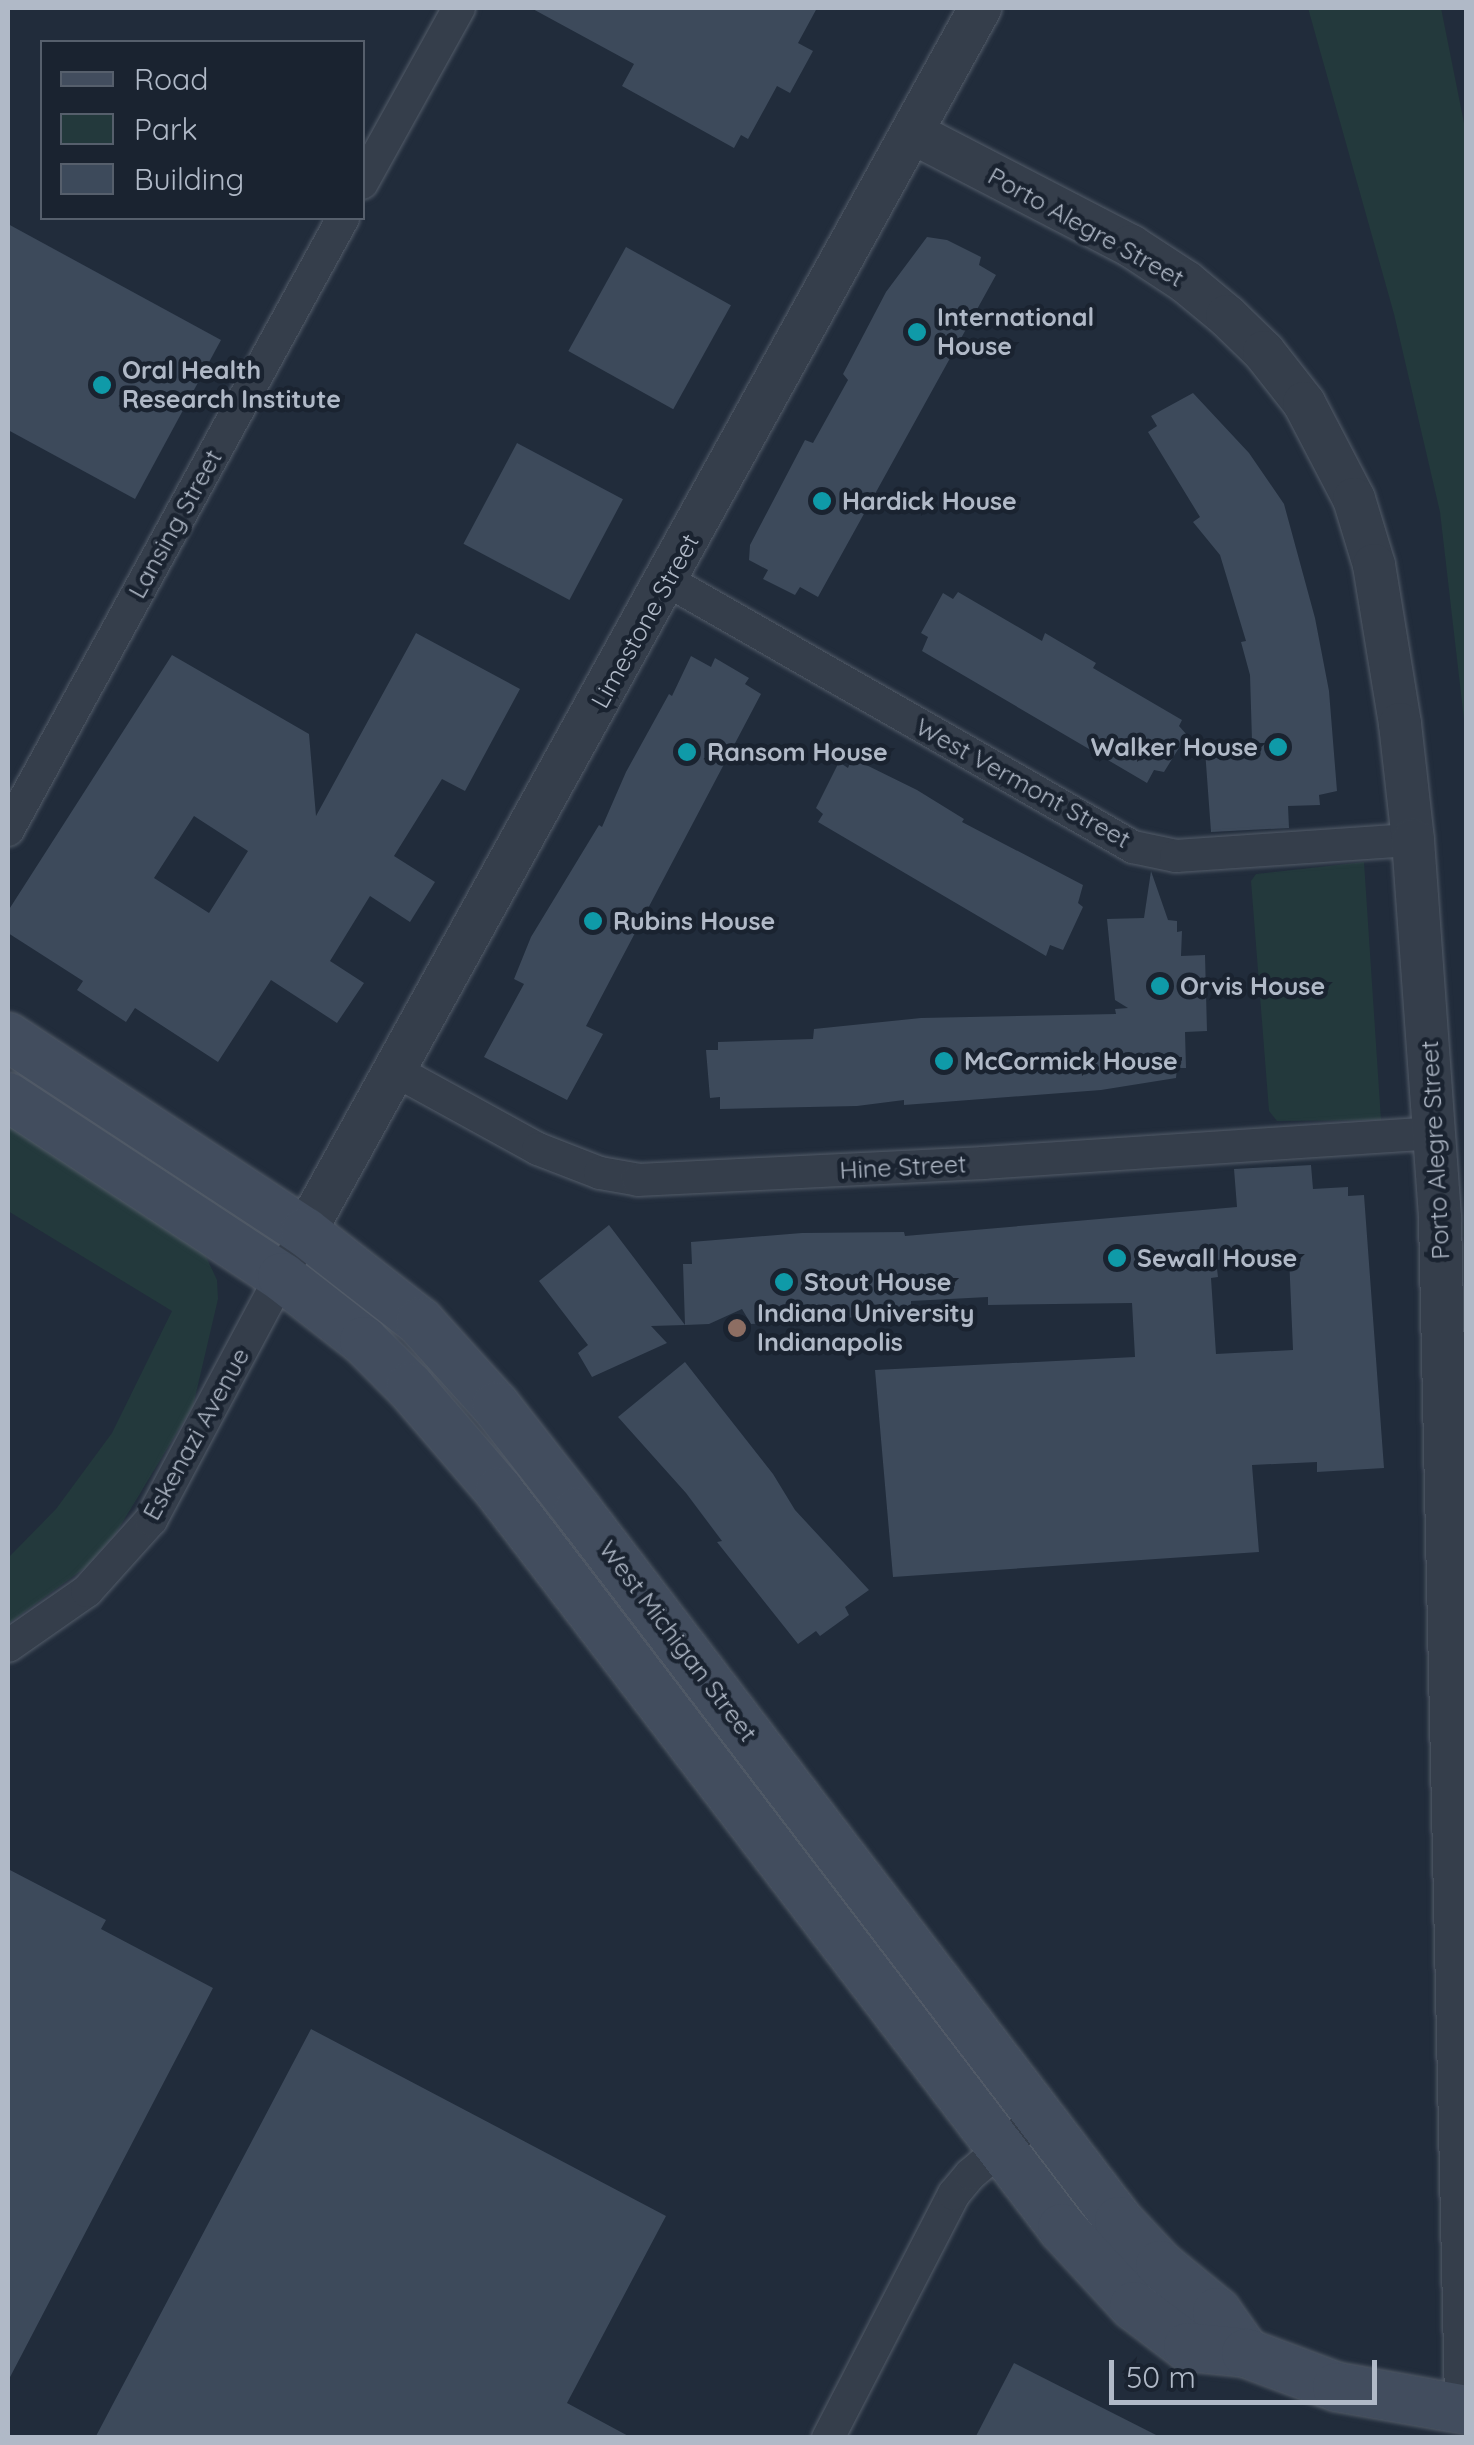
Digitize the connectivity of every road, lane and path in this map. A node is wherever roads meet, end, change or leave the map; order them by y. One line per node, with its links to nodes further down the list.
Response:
1 (458, 8): 4 (street)
2 (980, 8): 3 (street, Limestone Street)
3 (913, 133): 6 (street, Limestone Street); 8 (street, Porto Alegre Street)
4 (365, 177)
5 (342, 220): 7 (street, Lansing Street)
6 (668, 581): 8 (street, West Vermont Street); 10 (street, Limestone Street)
7 (8, 830)
8 (1413, 840): 12 (street, Porto Alegre Street)
9 (8, 1036): 13 (main road, West Michigan Street)
10 (396, 1072): 12 (street, Hine Street); 13 (street, Limestone Street)
11 (8, 1097): 14 (main road, West Michigan Street)
12 (1435, 1133): 19 (street, Porto Alegre Street)
13 (305, 1232): 14 (street, Eskenazi Avenue); 16 (main road, West Michigan Street)
14 (282, 1277): 15 (street, Eskenazi Avenue); 17 (main road, West Michigan Street)
15 (8, 1646)
16 (1039, 2116): 17 (street); 18 (main road, West Michigan Street)
17 (1000, 2148): 18 (main road, West Michigan Street); 21 (street)
18 (1246, 2353): 20 (main road, West Michigan Street)
19 (1466, 2396)
20 (1466, 2410)
21 (828, 2438)

